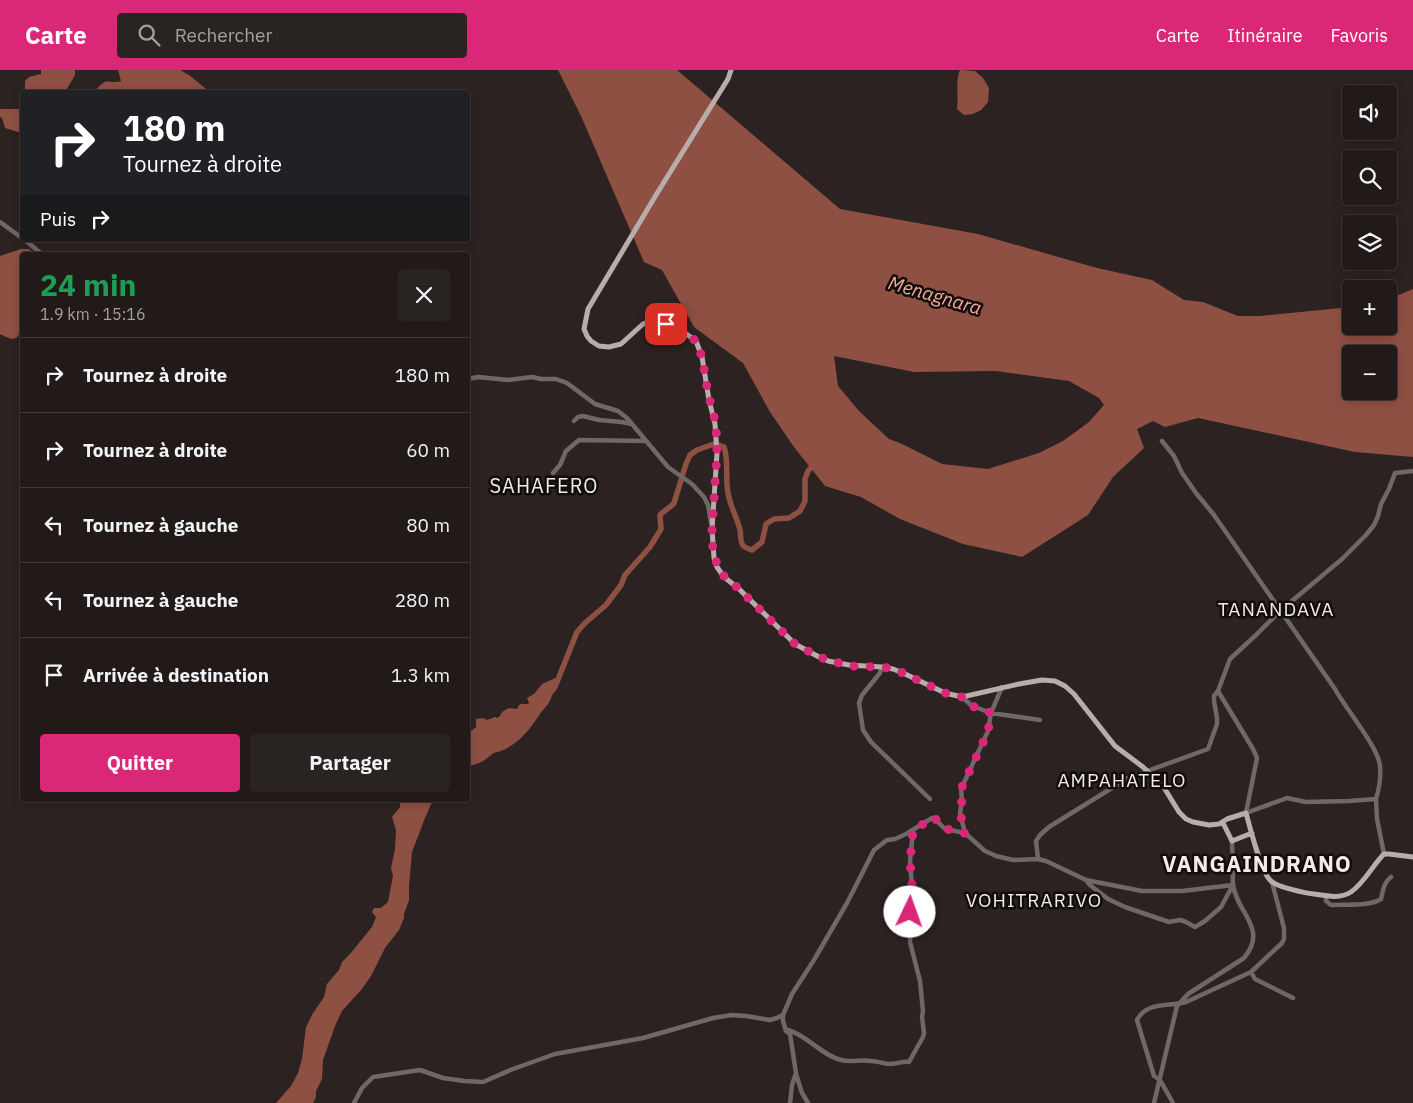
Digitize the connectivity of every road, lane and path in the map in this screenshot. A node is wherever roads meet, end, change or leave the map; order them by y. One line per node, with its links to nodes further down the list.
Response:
1 (731, 70): 13 (main road)
2 (0, 222): 3 (street)
3 (20, 236)
4 (28, 242): 5 (street)
5 (39, 252)
6 (470, 379): 8 (street)
7 (574, 421): 8 (street)
8 (632, 424): 10 (street)
9 (1162, 440): 14 (street)
10 (646, 441): 12 (street); 13 (street)
11 (1413, 471): 14 (street)
12 (553, 473)
13 (712, 529): 15 (main road)
14 (1280, 611): 17 (street); 22 (street)
15 (882, 667): 18 (main road); 23 (street)
16 (1002, 687): 18 (main road); 19 (street); 21 (main road)
17 (1218, 691): 21 (street); 24 (street)
18 (962, 697): 19 (street)
19 (991, 713): 20 (street); 27 (street)
20 (1040, 720)
21 (1148, 772): 25 (main road); 32 (street)
22 (1376, 798): 24 (street); 30 (street)
23 (930, 799)
24 (1246, 813): 25 (main road); 28 (main road)
25 (1223, 823): 29 (main road)
26 (913, 831): 27 (street); 41 (street); 42 (street)
27 (965, 833): 32 (street)
28 (1252, 833): 29 (main road); 35 (main road)
29 (1232, 841): 36 (street)
30 (1384, 854): 31 (main road); 37 (main road)
31 (1413, 857)
32 (1038, 859): 34 (street)
33 (1391, 877): 37 (street)
34 (1086, 880): 36 (street); 36 (street)
35 (1272, 882): 37 (main road); 38 (street)
36 (1233, 885): 40 (street)
37 (1326, 896)
38 (1251, 972): 39 (street); 40 (street)
39 (1294, 998)
40 (1179, 1004): 44 (street); 44 (street)
41 (783, 1015): 42 (street); 45 (street)
42 (786, 1031): 43 (street)
43 (796, 1073): 46 (street); 47 (street)
44 (1160, 1080): 48 (street); 49 (street)
45 (354, 1103)
46 (790, 1103)
47 (808, 1103)
48 (1154, 1103)
49 (1173, 1103)

